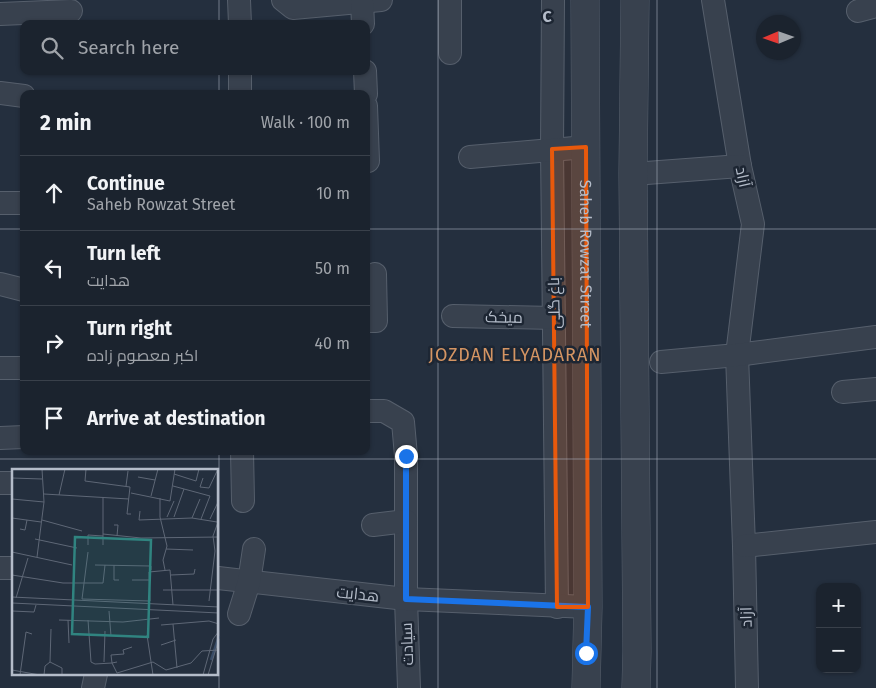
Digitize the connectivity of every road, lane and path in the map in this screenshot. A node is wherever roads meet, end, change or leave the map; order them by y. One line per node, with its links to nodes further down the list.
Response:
1 (239, 0): 11 (street)
2 (283, 0): 8 (street)
3 (450, 0): 13 (street)
4 (553, 0): 21 (street, باغ گلی)
5 (585, 0): 20 (street, Saheb Rowzat Street)
6 (635, 0): 24 (street)
7 (713, 0): 23 (street, آزاد)
8 (371, 1): 12 (street)
9 (71, 11): 10 (street)
10 (0, 14)
11 (240, 20)
12 (364, 20)
13 (450, 53)
14 (240, 75): 16 (street)
15 (365, 75): 17 (street)
16 (240, 90)
17 (366, 90)
18 (0, 93): 19 (street)
19 (20, 96)
20 (586, 147): 21 (street); 54 (street, Saheb Rowzat Street)
21 (552, 150): 22 (street); 31 (street, باغ گلی)
22 (470, 156)
23 (740, 166): 24 (street); 34 (street, آزاد)
24 (633, 174): 58 (street)
25 (0, 202): 26 (street)
26 (20, 203)
27 (375, 274): 32 (street)
28 (0, 284): 29 (street)
29 (20, 289)
30 (454, 316): 31 (street, میخک)
31 (554, 318): 53 (street, باغ گلی)
32 (370, 321)
33 (876, 337): 34 (street)
34 (737, 355): 35 (street); 48 (street, آزاد)
35 (661, 362)
36 (0, 368): 37 (street)
37 (20, 368)
38 (876, 389): 39 (street)
39 (843, 392)
40 (370, 411): 45 (street, سیادت)
41 (20, 437): 42 (street)
42 (0, 438)
43 (242, 455): 44 (street)
44 (243, 501)
45 (406, 522): 46 (street); 52 (street, سیادت)
46 (373, 525)
47 (876, 532): 48 (street)
48 (744, 546): 59 (street, آزاد)
49 (254, 549): 51 (street)
50 (219, 578): 51 (street, هدایت)
51 (249, 582): 52 (street, هدایت); 55 (street)
52 (406, 599): 53 (street, هدایت); 56 (street, سیادت)
53 (557, 607): 54 (street, هدایت)
54 (588, 607): 57 (street, Saheb Rowzat Street)
55 (239, 614)
56 (409, 688)
57 (586, 688)
58 (636, 688)
59 (747, 688)

